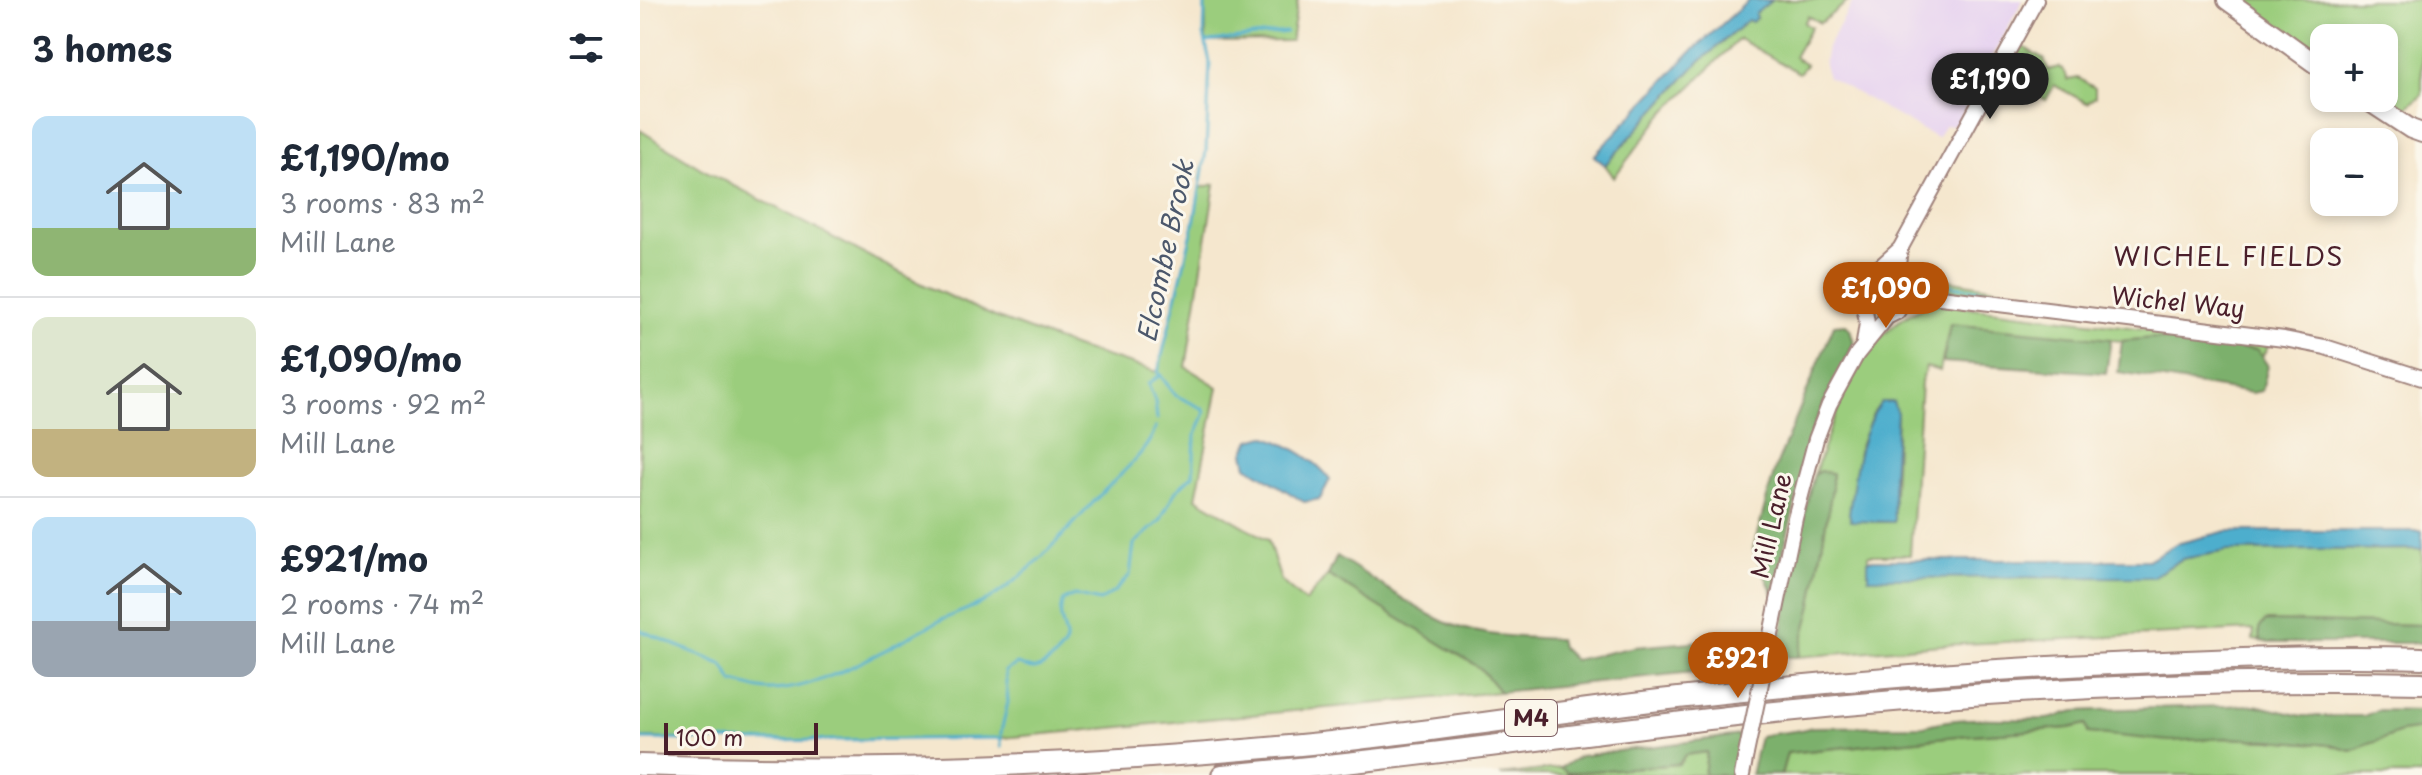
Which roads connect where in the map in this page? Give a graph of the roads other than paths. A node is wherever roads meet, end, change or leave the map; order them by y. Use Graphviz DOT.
graph roads {
  1 [pos="2036,0"];
  2 [pos="2227,0"];
  3 [pos="2310,60"];
  4 [pos="2384,112"];
  5 [pos="2418,135"];
  6 [pos="1900,249"];
  7 [pos="1875,274"];
  8 [pos="1898,281"];
  9 [pos="1924,295"];
  10 [pos="1900,307"];
  11 [pos="1865,311"];
  12 [pos="1887,317"];
  13 [pos="1864,343"];
  14 [pos="2422,378"];
  15 [pos="2422,658"];
  16 [pos="2422,683"];
  17 [pos="640,765"];
  18 [pos="1222,775"];
  19 [pos="1742,775"];
  1 -- 6 [label="street, Mill Lane"];
  2 -- 3 [label="main road"];
  4 -- 5 [label="main road"];
  6 -- 7 [label="street, Mill Lane"];
  6 -- 8 [label="street, Mill Lane"];
  7 -- 8 [label="street"];
  7 -- 11 [label="street, Mill Lane"];
  8 -- 9 [label="street, Wichel Way"];
  8 -- 10 [label="street, Mill Lane"];
  9 -- 10 [label="street"];
  9 -- 14 [label="street, Wichel Way"];
  10 -- 12 [label="street, Mill Lane"];
  11 -- 12 [label="street"];
  11 -- 13 [label="street, Mill Lane"];
  12 -- 13 [label="street, Mill Lane"];
  13 -- 19 [label="street, Mill Lane, bridge"];
  15 -- 17 [label="highway, M4"];
  16 -- 18 [label="highway, M4"];
}
